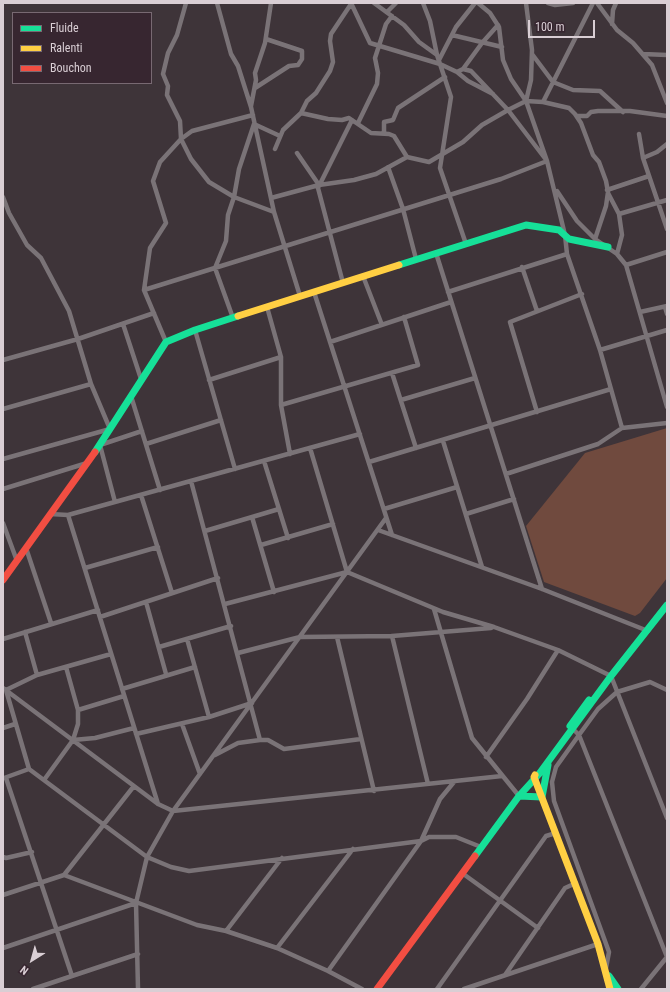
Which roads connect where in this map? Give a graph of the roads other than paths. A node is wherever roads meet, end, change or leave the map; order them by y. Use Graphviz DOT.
graph roads {
  1 [pos="186,3"];
  2 [pos="216,3"];
  3 [pos="271,3"];
  4 [pos="351,3"];
  5 [pos="374,3"];
  6 [pos="396,3"];
  7 [pos="423,3"];
  8 [pos="477,3"];
  9 [pos="526,3"];
  10 [pos="548,3"];
  11 [pos="573,3"];
  12 [pos="593,3"];
  13 [pos="598,3"];
  14 [pos="616,3"];
  15 [pos="387,12"];
  16 [pos="392,16"];
  17 [pos="612,24"];
  18 [pos="498,26"];
  19 [pos="452,35"];
  20 [pos="266,40"];
  21 [pos="482,43"];
  22 [pos="379,46"];
  23 [pos="502,47"];
  24 [pos="532,54"];
  25 [pos="643,54"];
  26 [pos="437,55"];
  27 [pos="667,55"];
  28 [pos="440,62"];
  29 [pos="463,69"];
  30 [pos="457,72"];
  31 [pos="445,77"];
  32 [pos="553,82"];
  33 [pos="255,88"];
  34 [pos="495,95"];
  35 [pos="526,101"];
  36 [pos="543,102"];
  37 [pos="667,103"];
  38 [pos="251,107"];
  39 [pos="508,110"];
  40 [pos="623,112"];
  41 [pos="301,113"];
  42 [pos="253,116"];
  43 [pos="577,116"];
  44 [pos="667,116"];
  45 [pos="352,120"];
  46 [pos="358,123"];
  47 [pos="254,124"];
  48 [pos="384,132"];
  49 [pos="639,134"];
  50 [pos="280,136"];
  51 [pos="181,139"];
  52 [pos="667,144"];
  53 [pos="275,149"];
  54 [pos="297,153"];
  55 [pos="442,155"];
  56 [pos="407,157"];
  57 [pos="643,158"];
  58 [pos="547,161"];
  59 [pos="388,167"];
  60 [pos="649,176"];
  61 [pos="319,185"];
  62 [pos="555,188"];
  63 [pos="608,191"];
  64 [pos="450,195"];
  65 [pos="3,197"];
  66 [pos="234,197"];
  67 [pos="271,198"];
  68 [pos="667,200"];
  69 [pos="658,203"];
  70 [pos="403,210"];
  71 [pos="274,212"];
  72 [pos="619,214"];
  73 [pos="667,229"];
  74 [pos="329,233"];
  75 [pos="565,235"];
  76 [pos="595,238"];
  77 [pos="466,244"];
  78 [pos="284,247"];
  79 [pos="608,247"];
  80 [pos="667,252"];
  81 [pos="436,253"];
  82 [pos="567,254"];
  83 [pos="617,254"];
  84 [pos="416,259"];
  85 [pos="626,265"];
  86 [pos="522,267"];
  87 [pos="215,268"];
  88 [pos="363,276"];
  89 [pos="343,283"];
  90 [pos="144,290"];
  91 [pos="314,292"];
  92 [pos="448,292"];
  93 [pos="582,294"];
  94 [pos="300,296"];
  95 [pos="451,302"];
  96 [pos="666,306"];
  97 [pos="266,307"];
  98 [pos="537,311"];
  99 [pos="640,312"];
  100 [pos="154,314"];
  101 [pos="667,314"];
  102 [pos="404,317"];
  103 [pos="233,318"];
  104 [pos="123,324"];
  105 [pos="382,325"];
  106 [pos="195,330"];
  107 [pos="667,330"];
  108 [pos="647,337"];
  109 [pos="78,339"];
  110 [pos="166,342"];
  111 [pos="330,342"];
  112 [pos="600,350"];
  113 [pos="281,357"];
  114 [pos="3,360"];
  115 [pos="392,373"];
  116 [pos="475,378"];
  117 [pos="141,379"];
  118 [pos="209,380"];
  119 [pos="91,384"];
  120 [pos="345,388"];
  121 [pos="611,389"];
  122 [pos="131,396"];
  123 [pos="400,400"];
  124 [pos="281,406"];
  125 [pos="667,408"];
  126 [pos="3,409"];
  127 [pos="537,412"];
  128 [pos="221,420"];
  129 [pos="667,423"];
  130 [pos="491,426"];
  131 [pos="622,428"];
  132 [pos="110,429"];
  133 [pos="142,431"];
  134 [pos="360,434"];
  135 [pos="443,440"];
  136 [pos="146,444"];
  137 [pos="100,445"];
  138 [pos="310,448"];
  139 [pos="416,448"];
  140 [pos="290,454"];
  141 [pos="3,459"];
  142 [pos="264,461"];
  143 [pos="369,462"];
  144 [pos="87,463"];
  145 [pos="235,469"];
  146 [pos="506,474"];
  147 [pos="191,481"];
  148 [pos="457,487"];
  149 [pos="3,489"];
  150 [pos="160,490"];
  151 [pos="141,495"];
  152 [pos="514,499"];
  153 [pos="115,502"];
  154 [pos="279,509"];
  155 [pos="384,509"];
  156 [pos="50,514"];
  157 [pos="466,514"];
  158 [pos="68,515"];
  159 [pos="252,517"];
  160 [pos="386,518"];
  161 [pos="3,523"];
  162 [pos="333,524"];
  163 [pos="378,530"];
  164 [pos="205,532"];
  165 [pos="392,535"];
  166 [pos="288,538"];
  167 [pos="261,546"];
  168 [pos="26,548"];
  169 [pos="158,548"];
  170 [pos="17,561"];
  171 [pos="482,567"];
  172 [pos="84,568"];
  173 [pos="347,572"];
  174 [pos="218,578"];
  175 [pos="3,580"];
  176 [pos="542,589"];
  177 [pos="274,592"];
  178 [pos="172,593"];
  179 [pos="146,602"];
  180 [pos="225,604"];
  181 [pos="667,605"];
  182 [pos="434,609"];
  183 [pos="98,610"];
  184 [pos="100,617"];
  185 [pos="51,623"];
  186 [pos="231,626"];
  187 [pos="494,627"];
  188 [pos="648,631"];
  189 [pos="25,632"];
  190 [pos="440,633"];
  191 [pos="337,636"];
  192 [pos="392,636"];
  193 [pos="300,637"];
  194 [pos="3,639"];
  195 [pos="187,639"];
  196 [pos="159,647"];
  197 [pos="558,650"];
  198 [pos="238,653"];
  199 [pos="111,654"];
  200 [pos="66,667"];
  201 [pos="195,667"];
  202 [pos="166,674"];
  203 [pos="37,675"];
  204 [pos="610,677"];
  205 [pos="4,689"];
  206 [pos="122,689"];
  207 [pos="667,690"];
  208 [pos="617,692"];
  209 [pos="124,696"];
  210 [pos="252,703"];
  211 [pos="78,710"];
  212 [pos="209,717"];
  213 [pos="15,724"];
  214 [pos="182,724"];
  215 [pos="3,728"];
  216 [pos="134,728"];
  217 [pos="571,728"];
  218 [pos="136,734"];
  219 [pos="579,735"];
  220 [pos="361,739"];
  221 [pos="72,740"];
  222 [pos="260,740"];
  223 [pos="213,756"];
  224 [pos="552,756"];
  225 [pos="486,757"];
  226 [pos="29,769"];
  227 [pos="200,774"];
  228 [pos="502,776"];
  229 [pos="4,778"];
  230 [pos="534,778"];
  231 [pos="44,780"];
  232 [pos="454,782"];
  233 [pos="428,784"];
  234 [pos="134,786"];
  235 [pos="374,791"];
  236 [pos="519,796"];
  237 [pos="542,797"];
  238 [pos="158,804"];
  239 [pos="172,811"];
  240 [pos="667,818"];
  241 [pos="103,825"];
  242 [pos="556,833"];
  243 [pos="420,841"];
  244 [pos="481,847"];
  245 [pos="353,849"];
  246 [pos="32,852"];
  247 [pos="3,857"];
  248 [pos="147,858"];
  249 [pos="282,858"];
  250 [pos="462,873"];
  251 [pos="64,875"];
  252 [pos="41,882"];
  253 [pos="576,883"];
  254 [pos="3,895"];
  255 [pos="500,901"];
  256 [pos="136,903"];
  257 [pos="538,928"];
  258 [pos="57,930"];
  259 [pos="226,931"];
  260 [pos="598,944"];
  261 [pos="3,948"];
  262 [pos="277,948"];
  263 [pos="138,954"];
  264 [pos="667,957"];
  265 [pos="328,971"];
  266 [pos="607,972"];
  267 [pos="505,975"];
  268 [pos="72,976"];
  269 [pos="35,989"];
  270 [pos="138,989"];
  271 [pos="362,989"];
  272 [pos="377,989"];
  273 [pos="437,989"];
  274 [pos="464,989"];
  275 [pos="610,989"];
  276 [pos="618,989"];
  277 [pos="640,989"];
  1 -- 51 [label="street"];
  2 -- 38 [label="street"];
  3 -- 20 [label="street"];
  4 -- 22 [label="street"];
  4 -- 41 [label="street"];
  5 -- 15 [label="street"];
  6 -- 15 [label="street"];
  7 -- 26 [label="street"];
  8 -- 18 [label="street"];
  8 -- 19 [label="street"];
  9 -- 24 [label="street"];
  10 -- 11 [label="street"];
  12 -- 32 [label="street"];
  13 -- 17 [label="street"];
  14 -- 17 [label="street"];
  15 -- 16 [label="street"];
  16 -- 22 [label="street"];
  16 -- 26 [label="street"];
  17 -- 25 [label="street"];
  18 -- 21 [label="street"];
  18 -- 23 [label="street"];
  19 -- 21 [label="street"];
  19 -- 28 [label="street"];
  20 -- 33 [label="street"];
  20 -- 33 [label="street"];
  21 -- 23 [label="street"];
  21 -- 29 [label="street"];
  22 -- 28 [label="street"];
  22 -- 46 [label="street"];
  23 -- 35 [label="street"];
  24 -- 32 [label="street"];
  24 -- 35 [label="street"];
  25 -- 27 [label="street"];
  25 -- 37 [label="street"];
  26 -- 28 [label="street"];
  28 -- 30 [label="street"];
  28 -- 31 [label="street"];
  29 -- 30 [label="street"];
  29 -- 34 [label="street"];
  30 -- 34 [label="street"];
  31 -- 48 [label="street"];
  31 -- 55 [label="street"];
  32 -- 36 [label="street"];
  32 -- 40 [label="street"];
  33 -- 38 [label="street"];
  34 -- 39 [label="street"];
  35 -- 36 [label="street"];
  35 -- 39 [label="street"];
  35 -- 58 [label="street"];
  36 -- 43 [label="street"];
  38 -- 42 [label="street"];
  39 -- 55 [label="street"];
  39 -- 58 [label="street"];
  40 -- 43 [label="street"];
  40 -- 44 [label="street"];
  41 -- 45 [label="street"];
  41 -- 50 [label="street"];
  42 -- 47 [label="street"];
  42 -- 51 [label="street"];
  43 -- 63 [label="street"];
  45 -- 46 [label="street"];
  45 -- 61 [label="street"];
  46 -- 48 [label="street"];
  47 -- 50 [label="street"];
  47 -- 66 [label="street"];
  47 -- 67 [label="street"];
  48 -- 56 [label="street"];
  49 -- 57 [label="street"];
  50 -- 53 [label="street"];
  51 -- 66 [label="street"];
  51 -- 90 [label="street"];
  52 -- 57 [label="street"];
  54 -- 61 [label="street"];
  55 -- 56 [label="street"];
  55 -- 64 [label="street"];
  56 -- 59 [label="street"];
  57 -- 60 [label="street"];
  58 -- 62 [label="street"];
  58 -- 64 [label="street"];
  59 -- 61 [label="street"];
  59 -- 70 [label="street"];
  60 -- 63 [label="street"];
  60 -- 69 [label="street"];
  61 -- 67 [label="street"];
  61 -- 74 [label="street"];
  62 -- 75 [label="street"];
  62 -- 76 [label="street"];
  63 -- 72 [label="street"];
  63 -- 76 [label="street"];
  64 -- 70 [label="street"];
  64 -- 77 [label="street"];
  65 -- 109 [label="street"];
  66 -- 71 [label="street"];
  66 -- 87 [label="street"];
  67 -- 71 [label="street"];
  68 -- 69 [label="street"];
  69 -- 72 [label="street"];
  69 -- 73 [label="street"];
  70 -- 74 [label="street"];
  70 -- 84 [label="street"];
  71 -- 78 [label="street"];
  72 -- 83 [label="street"];
  74 -- 78 [label="street"];
  74 -- 89 [label="street"];
  75 -- 77 [label="main road"];
  75 -- 79 [label="main road"];
  75 -- 82 [label="street"];
  76 -- 79 [label="street"];
  77 -- 81 [label="main road"];
  78 -- 87 [label="street"];
  78 -- 94 [label="street"];
  79 -- 83 [label="street"];
  80 -- 85 [label="street"];
  81 -- 84 [label="main road"];
  81 -- 92 [label="street"];
  82 -- 86 [label="street"];
  82 -- 93 [label="street"];
  83 -- 85 [label="street"];
  84 -- 88 [label="main road"];
  85 -- 99 [label="street"];
  86 -- 92 [label="street"];
  86 -- 98 [label="street"];
  87 -- 90 [label="street"];
  87 -- 103 [label="street"];
  88 -- 89 [label="main road"];
  88 -- 105 [label="street"];
  89 -- 91 [label="main road"];
  90 -- 100 [label="street"];
  91 -- 94 [label="main road"];
  91 -- 111 [label="street"];
  92 -- 95 [label="street"];
  93 -- 98 [label="street"];
  93 -- 112 [label="street"];
  94 -- 97 [label="main road"];
  95 -- 102 [label="street"];
  95 -- 116 [label="street"];
  96 -- 99 [label="street"];
  96 -- 101 [label="street"];
  97 -- 103 [label="main road"];
  97 -- 113 [label="street"];
  98 -- 127 [label="street"];
  99 -- 108 [label="street"];
  100 -- 104 [label="street"];
  100 -- 110 [label="street"];
  102 -- 105 [label="street"];
  102 -- 115 [label="street"];
  103 -- 106 [label="main road"];
  104 -- 109 [label="street"];
  104 -- 117 [label="street"];
  105 -- 111 [label="street"];
  106 -- 110 [label="main road"];
  106 -- 118 [label="street"];
  107 -- 108 [label="street"];
  108 -- 112 [label="street"];
  108 -- 125 [label="street"];
  109 -- 114 [label="street"];
  109 -- 119 [label="street"];
  110 -- 117 [label="main road"];
  111 -- 120 [label="street"];
  112 -- 121 [label="street"];
  113 -- 118 [label="street"];
  113 -- 124 [label="street"];
  115 -- 120 [label="street"];
  115 -- 123 [label="street"];
  116 -- 123 [label="street"];
  116 -- 130 [label="street"];
  117 -- 122 [label="main road"];
  118 -- 128 [label="street"];
  119 -- 126 [label="street"];
  119 -- 132 [label="street"];
  120 -- 124 [label="street"];
  120 -- 134 [label="street"];
  121 -- 127 [label="street"];
  121 -- 131 [label="street"];
  122 -- 132 [label="main road"];
  122 -- 133 [label="street"];
  123 -- 139 [label="street"];
  124 -- 140 [label="street"];
  127 -- 130 [label="street"];
  128 -- 136 [label="street"];
  128 -- 145 [label="street"];
  129 -- 131 [label="street"];
  130 -- 135 [label="street"];
  130 -- 146 [label="street"];
  131 -- 146 [label="street"];
  132 -- 137 [label="main road"];
  132 -- 141 [label="street"];
  133 -- 136 [label="street"];
  133 -- 137 [label="street"];
  134 -- 138 [label="street"];
  134 -- 143 [label="street"];
  135 -- 139 [label="street"];
  135 -- 148 [label="street"];
  136 -- 150 [label="street"];
  137 -- 144 [label="main road"];
  137 -- 153 [label="street"];
  138 -- 140 [label="street"];
  138 -- 162 [label="street"];
  139 -- 143 [label="street"];
  140 -- 142 [label="street"];
  142 -- 145 [label="street"];
  142 -- 154 [label="street"];
  143 -- 155 [label="street"];
  144 -- 149 [label="street"];
  144 -- 156 [label="main road"];
  145 -- 147 [label="street"];
  146 -- 152 [label="street"];
  147 -- 150 [label="street"];
  147 -- 164 [label="street"];
  148 -- 155 [label="street"];
  148 -- 157 [label="street"];
  150 -- 151 [label="street"];
  151 -- 153 [label="street"];
  151 -- 169 [label="street"];
  152 -- 157 [label="street"];
  152 -- 176 [label="street"];
  153 -- 158 [label="street"];
  154 -- 159 [label="street"];
  154 -- 166 [label="street"];
  155 -- 160 [label="street"];
  156 -- 158 [label="street"];
  156 -- 168 [label="main road"];
  157 -- 171 [label="street"];
  158 -- 172 [label="street"];
  159 -- 164 [label="street"];
  159 -- 167 [label="street"];
  160 -- 163 [label="street"];
  160 -- 165 [label="street"];
  161 -- 170 [label="street"];
  162 -- 166 [label="street"];
  162 -- 173 [label="street"];
  163 -- 165 [label="street"];
  163 -- 173 [label="street"];
  164 -- 174 [label="street"];
  165 -- 171 [label="street"];
  166 -- 167 [label="street"];
  167 -- 177 [label="street"];
  168 -- 170 [label="main road"];
  168 -- 185 [label="street"];
  169 -- 172 [label="street"];
  169 -- 178 [label="street"];
  170 -- 175 [label="main road"];
  171 -- 176 [label="street"];
  172 -- 183 [label="street"];
  173 -- 177 [label="street"];
  173 -- 182 [label="street"];
  173 -- 193 [label="street"];
  174 -- 178 [label="street"];
  174 -- 180 [label="street"];
  176 -- 188 [label="street"];
  177 -- 180 [label="street"];
  178 -- 179 [label="street"];
  179 -- 184 [label="street"];
  179 -- 196 [label="street"];
  180 -- 186 [label="street"];
  181 -- 188 [label="main road"];
  182 -- 187 [label="street"];
  182 -- 190 [label="street"];
  183 -- 184 [label="street"];
  183 -- 185 [label="street"];
  184 -- 199 [label="street"];
  185 -- 189 [label="street"];
  186 -- 195 [label="street"];
  186 -- 198 [label="street"];
  187 -- 190 [label="street"];
  187 -- 197 [label="street"];
  188 -- 204 [label="main road"];
  189 -- 194 [label="street"];
  189 -- 203 [label="street"];
  190 -- 192 [label="street"];
  190 -- 225 [label="street"];
  191 -- 192 [label="street"];
  191 -- 193 [label="street"];
  191 -- 220 [label="street"];
  192 -- 233 [label="street"];
  193 -- 198 [label="street"];
  193 -- 210 [label="street"];
  195 -- 196 [label="street"];
  195 -- 201 [label="street"];
  196 -- 202 [label="street"];
  197 -- 204 [label="street"];
  197 -- 225 [label="street"];
  198 -- 210 [label="street"];
  199 -- 200 [label="street"];
  199 -- 206 [label="street"];
  200 -- 203 [label="street"];
  200 -- 211 [label="street"];
  201 -- 202 [label="street"];
  201 -- 212 [label="street"];
  202 -- 206 [label="street"];
  203 -- 205 [label="street"];
  204 -- 208 [label="street"];
  204 -- 217 [label="main road"];
  205 -- 213 [label="street"];
  205 -- 221 [label="street"];
  206 -- 209 [label="street"];
  207 -- 208 [label="street"];
  208 -- 219 [label="street"];
  208 -- 240 [label="street"];
  209 -- 211 [label="street"];
  209 -- 216 [label="street"];
  210 -- 212 [label="street"];
  210 -- 222 [label="street"];
  210 -- 223 [label="street"];
  211 -- 221 [label="street"];
  212 -- 214 [label="street"];
  213 -- 215 [label="street"];
  213 -- 226 [label="street"];
  214 -- 218 [label="street"];
  214 -- 227 [label="street"];
  216 -- 218 [label="street"];
  216 -- 221 [label="street"];
  217 -- 219 [label="street"];
  217 -- 224 [label="main road"];
  217 -- 230 [label="main road"];
  218 -- 238 [label="street"];
  219 -- 264 [label="street"];
  219 -- 266 [label="street"];
  220 -- 222 [label="street"];
  220 -- 235 [label="street"];
  221 -- 231 [label="street"];
  221 -- 234 [label="street"];
  222 -- 223 [label="street"];
  223 -- 227 [label="street"];
  224 -- 230 [label="main road"];
  224 -- 237 [label="main road"];
  225 -- 228 [label="street"];
  226 -- 229 [label="street"];
  226 -- 231 [label="street"];
  227 -- 239 [label="street"];
  228 -- 232 [label="street"];
  228 -- 236 [label="street"];
  229 -- 246 [label="street"];
  230 -- 236 [label="main road"];
  230 -- 237 [label="main road"];
  231 -- 241 [label="street"];
  232 -- 233 [label="street"];
  232 -- 243 [label="street"];
  233 -- 235 [label="street"];
  234 -- 238 [label="street"];
  234 -- 241 [label="street"];
  235 -- 239 [label="street"];
  236 -- 237 [label="main road"];
  236 -- 244 [label="main road"];
  237 -- 242 [label="main road"];
  238 -- 239 [label="street"];
  239 -- 248 [label="street"];
  241 -- 248 [label="street"];
  241 -- 251 [label="street"];
  242 -- 253 [label="main road"];
  242 -- 255 [label="street"];
  243 -- 244 [label="street"];
  243 -- 245 [label="street"];
  243 -- 265 [label="street"];
  244 -- 250 [label="main road"];
  245 -- 249 [label="street"];
  245 -- 262 [label="street"];
  246 -- 247 [label="street"];
  246 -- 252 [label="street"];
  248 -- 249 [label="street"];
  248 -- 256 [label="street"];
  249 -- 259 [label="street"];
  250 -- 255 [label="street"];
  250 -- 272 [label="main road"];
  251 -- 252 [label="street"];
  251 -- 256 [label="street"];
  252 -- 254 [label="street"];
  252 -- 258 [label="street"];
  253 -- 257 [label="street"];
  253 -- 260 [label="main road"];
  255 -- 257 [label="street"];
  255 -- 273 [label="street"];
  256 -- 258 [label="street"];
  256 -- 259 [label="street"];
  256 -- 263 [label="street"];
  257 -- 267 [label="street"];
  258 -- 261 [label="street"];
  258 -- 268 [label="street"];
  259 -- 262 [label="street"];
  260 -- 266 [label="main road"];
  260 -- 267 [label="street"];
  262 -- 265 [label="street"];
  263 -- 268 [label="street"];
  263 -- 270 [label="street"];
  264 -- 277 [label="street"];
  265 -- 271 [label="street"];
  266 -- 275 [label="main road"];
  266 -- 276 [label="main road"];
  267 -- 274 [label="street"];
  268 -- 269 [label="street"];
}
